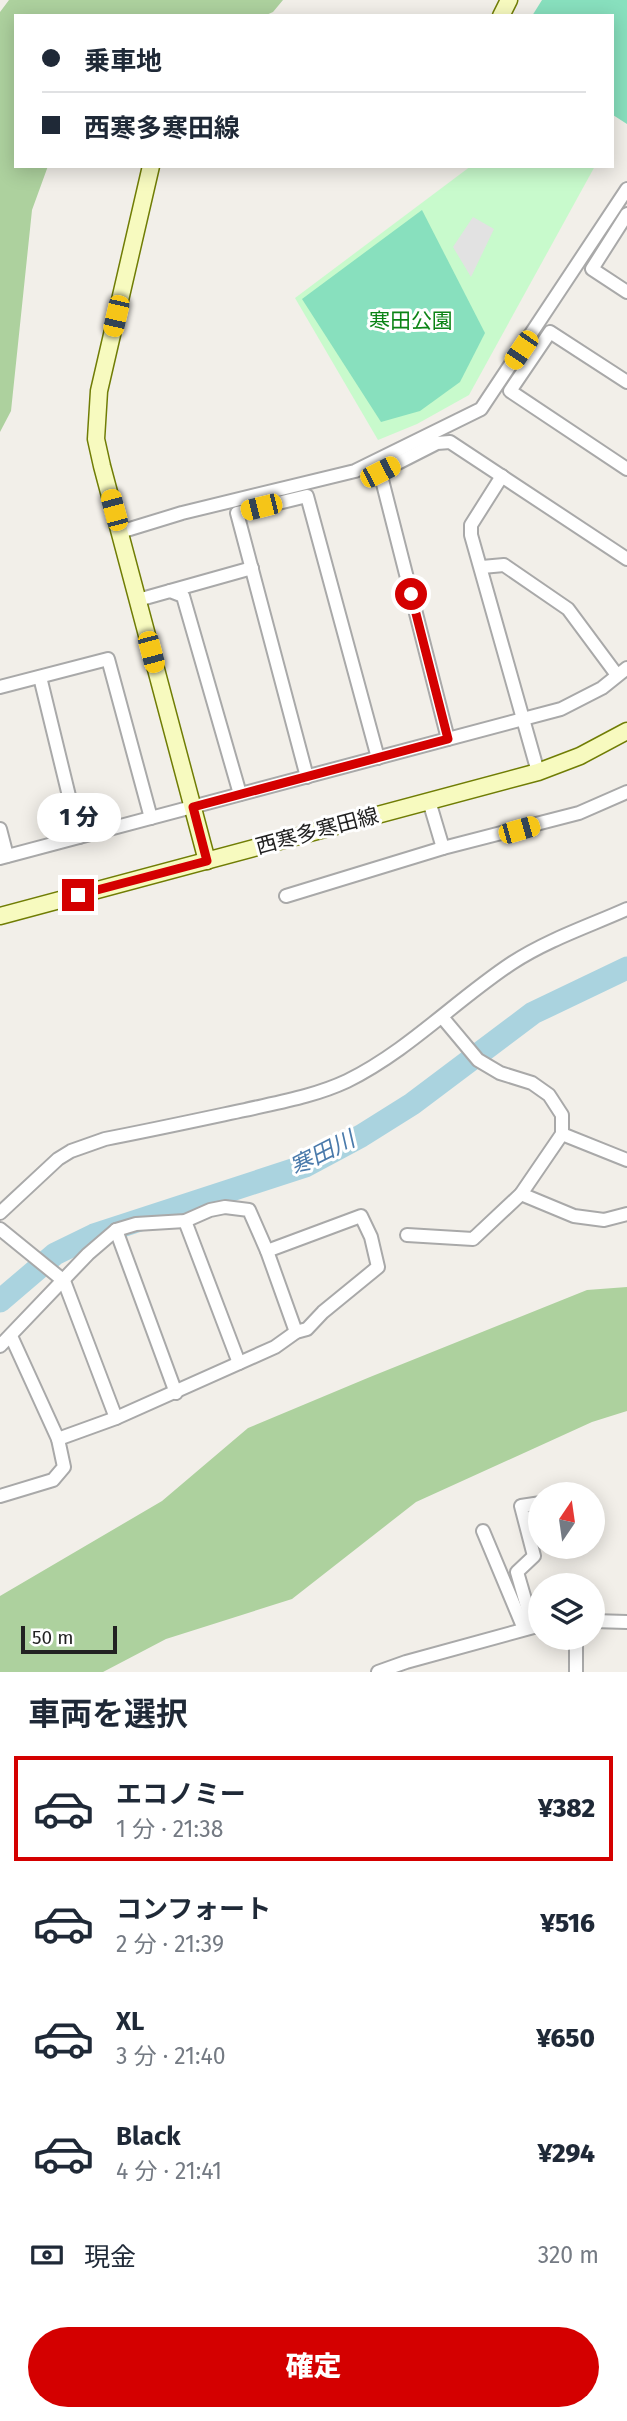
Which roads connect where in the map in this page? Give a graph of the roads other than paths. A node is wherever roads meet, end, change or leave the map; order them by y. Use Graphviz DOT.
graph roads {
  1 [pos="151,168"];
  2 [pos="627,189"];
  3 [pos="627,214"];
  4 [pos="627,292"];
  5 [pos="627,382"];
  6 [pos="627,469"];
  7 [pos="502,476"];
  8 [pos="120,533"];
  9 [pos="627,559"];
  10 [pos="482,567"];
  11 [pos="252,568"];
  12 [pos="170,591"];
  13 [pos="138,600"];
  14 [pos="622,672"];
  15 [pos="40,677"];
  16 [pos="0,687"];
  17 [pos="523,720"];
  18 [pos="627,731"];
  19 [pos="448,739"];
  20 [pos="378,758"];
  21 [pos="538,772"];
  22 [pos="307,777"];
  23 [pos="627,792"];
  24 [pos="240,794"];
  25 [pos="429,801"];
  26 [pos="193,807"];
  27 [pos="150,818"];
  28 [pos="0,829"];
  29 [pos="79,837"];
  30 [pos="443,848"];
  31 [pos="4,857"];
  32 [pos="207,861"];
  33 [pos="286,897"];
  34 [pos="627,909"];
  35 [pos="0,916"];
  36 [pos="442,1017"];
  37 [pos="562,1133"];
  38 [pos="627,1160"];
  39 [pos="521,1194"];
  40 [pos="0,1213"];
  41 [pos="627,1214"];
  42 [pos="185,1221"];
  43 [pos="0,1229"];
  44 [pos="116,1230"];
  45 [pos="407,1235"];
  46 [pos="267,1251"];
  47 [pos="64,1281"];
  48 [pos="296,1332"];
  49 [pos="11,1336"];
  50 [pos="0,1346"];
  51 [pos="239,1363"];
  52 [pos="176,1392"];
  53 [pos="116,1418"];
  54 [pos="58,1438"];
  55 [pos="1,1491"];
  56 [pos="528,1505"];
  57 [pos="483,1531"];
  58 [pos="528,1533"];
  59 [pos="531,1559"];
  60 [pos="528,1610"];
  61 [pos="528,1617"];
  62 [pos="605,1621"];
  63 [pos="627,1622"];
  64 [pos="528,1628"];
  65 [pos="576,1650"];
  66 [pos="378,1672"];
  67 [pos="576,1672"];
  1 -- 8 [label="street"];
  2 -- 8 [label="street"];
  3 -- 4 [label="street"];
  5 -- 6 [label="street"];
  7 -- 9 [label="street"];
  7 -- 10 [label="street"];
  7 -- 19 [label="street"];
  8 -- 13 [label="street"];
  10 -- 14 [label="street"];
  10 -- 17 [label="street"];
  11 -- 12 [label="street"];
  11 -- 20 [label="street"];
  11 -- 22 [label="street"];
  12 -- 13 [label="street"];
  12 -- 24 [label="street"];
  13 -- 26 [label="street"];
  14 -- 17 [label="street"];
  15 -- 16 [label="street"];
  15 -- 27 [label="street"];
  15 -- 29 [label="street"];
  17 -- 19 [label="street"];
  17 -- 21 [label="street"];
  18 -- 21 [label="street, 西寒多寒田線"];
  19 -- 20 [label="street"];
  20 -- 22 [label="street"];
  21 -- 25 [label="street, 西寒多寒田線"];
  22 -- 24 [label="street"];
  23 -- 30 [label="street"];
  24 -- 26 [label="street"];
  25 -- 30 [label="street"];
  25 -- 32 [label="street, 西寒多寒田線"];
  26 -- 27 [label="street"];
  26 -- 32 [label="street"];
  27 -- 29 [label="street"];
  28 -- 31 [label="street"];
  29 -- 31 [label="street"];
  30 -- 33 [label="street"];
  32 -- 35 [label="street, 西寒多寒田線"];
  34 -- 36 [label="street"];
  36 -- 37 [label="street"];
  36 -- 40 [label="street"];
  37 -- 38 [label="street"];
  37 -- 39 [label="street"];
  39 -- 41 [label="street"];
  39 -- 45 [label="street"];
  42 -- 44 [label="street"];
  42 -- 46 [label="street"];
  42 -- 51 [label="street"];
  43 -- 47 [label="street"];
  44 -- 47 [label="street"];
  44 -- 52 [label="street"];
  46 -- 48 [label="street"];
  46 -- 48 [label="street"];
  47 -- 49 [label="street"];
  47 -- 53 [label="street"];
  48 -- 51 [label="street"];
  49 -- 50 [label="street"];
  49 -- 54 [label="street"];
  51 -- 52 [label="street"];
  52 -- 53 [label="street"];
  53 -- 54 [label="street"];
  54 -- 55 [label="street"];
  56 -- 58 [label="street"];
  57 -- 61 [label="street"];
  59 -- 60 [label="street"];
  62 -- 63 [label="street"];
  64 -- 66 [label="street"];
  65 -- 67 [label="street"];
}
